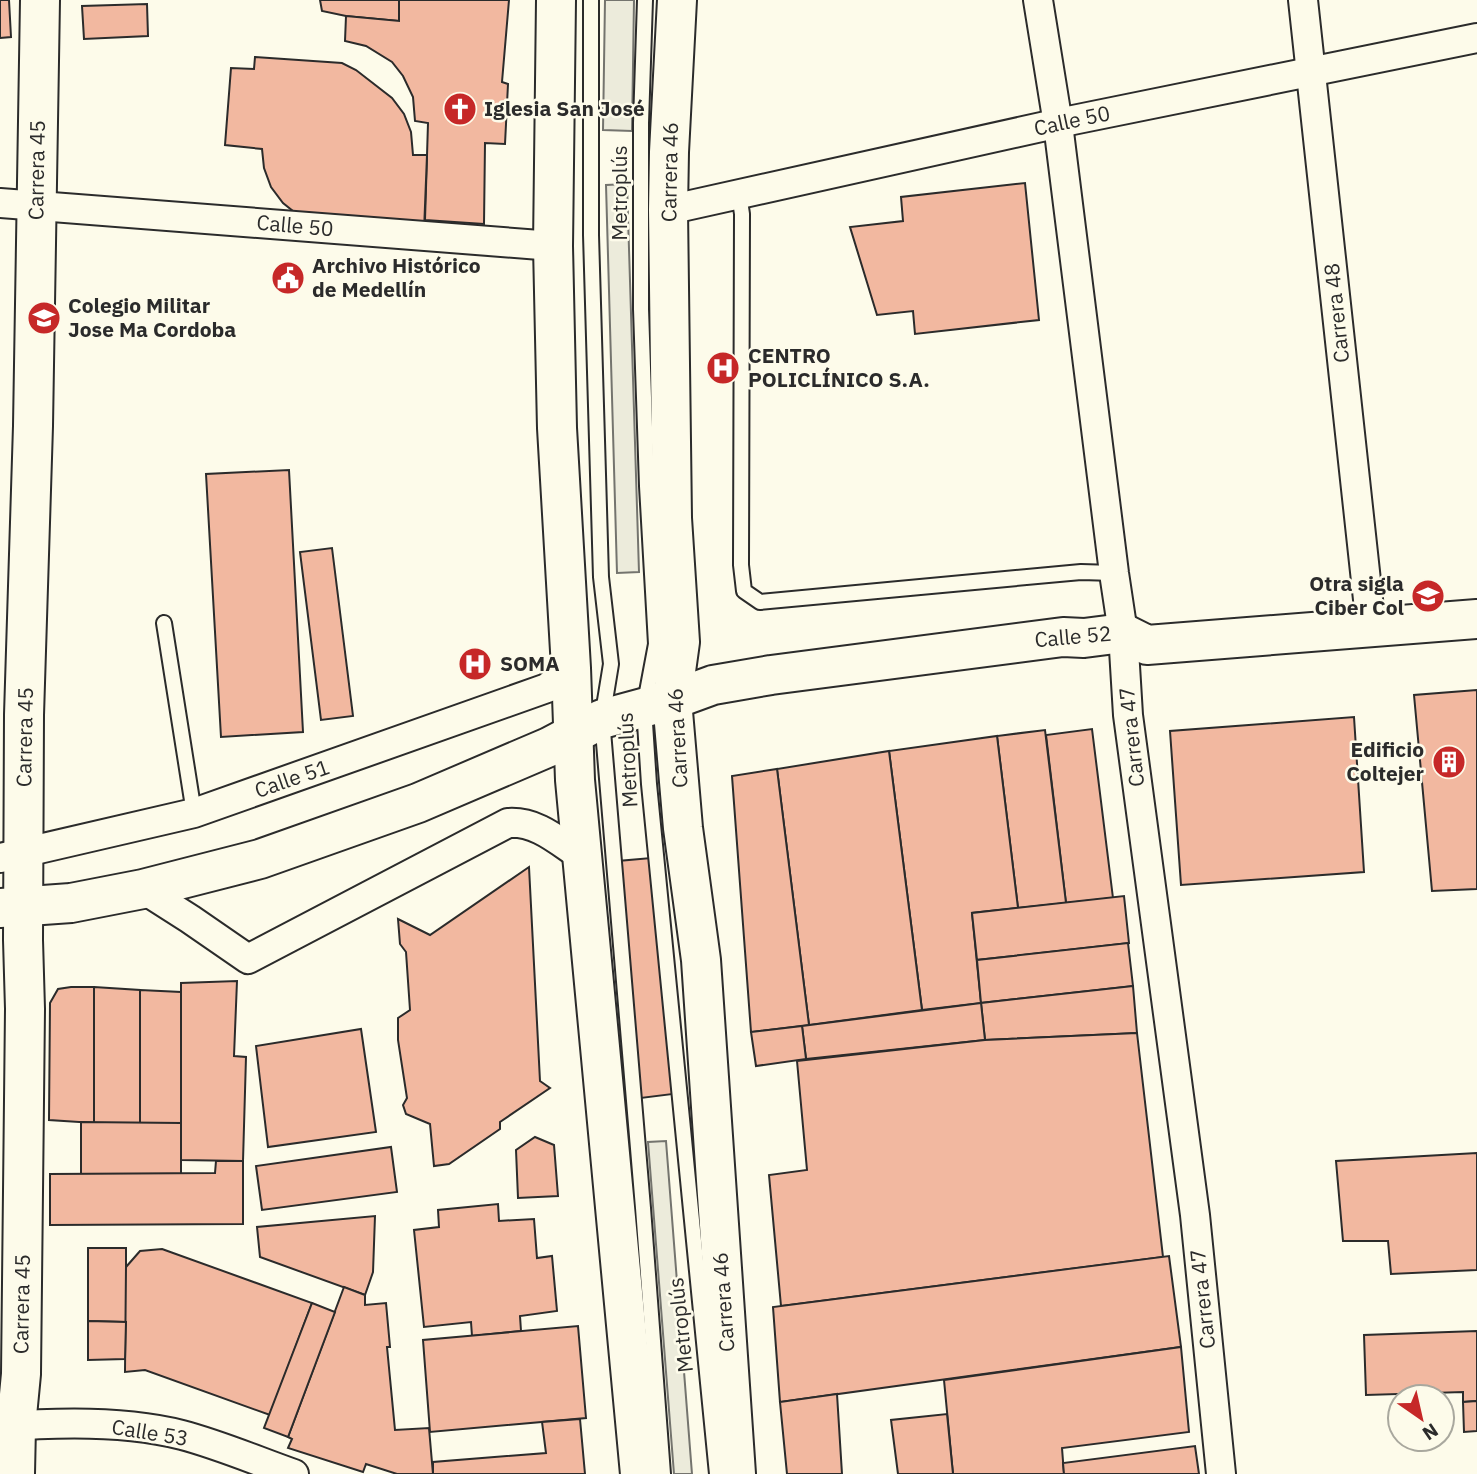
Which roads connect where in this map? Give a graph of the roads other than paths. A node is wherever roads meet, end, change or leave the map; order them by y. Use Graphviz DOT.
graph roads {
  1 [pos="40,0"];
  2 [pos="556,0"];
  3 [pos="591,0"];
  4 [pos="645,0"];
  5 [pos="677,0"];
  6 [pos="1038,0"];
  7 [pos="1303,0"];
  8 [pos="1477,38"];
  9 [pos="1311,72"];
  10 [pos="1058,124"];
  11 [pos="739,194"];
  12 [pos="18,204"];
  13 [pos="668,210"];
  14 [pos="553,246"];
  15 [pos="17,425"];
  16 [pos="1114,573"];
  17 [pos="1477,619"];
  18 [pos="164,623"];
  19 [pos="1371,627"];
  20 [pos="1123,633"];
  21 [pos="571,668"];
  22 [pos="658,704"];
  23 [pos="587,726"];
  24 [pos="194,813"];
  25 [pos="12,856"];
  26 [pos="581,856"];
  27 [pos="143,889"];
  28 [pos="11,907"];
  29 [pos="13,998"];
  30 [pos="8,1426"];
  31 [pos="16,1474"];
  32 [pos="294,1474"];
  33 [pos="640,1474"];
  34 [pos="663,1474"];
  35 [pos="716,1474"];
  36 [pos="736,1474"];
  37 [pos="1220,1474"];
  1 -- 12 [label="main road, Carrera 45"];
  2 -- 14 [label="main road"];
  3 -- 23 [label="lane, Metroplús"];
  4 -- 22 [label="lane, Metroplús"];
  5 -- 13 [label="main road, Carrera 46"];
  6 -- 10 [label="street, Carrera 47"];
  7 -- 9 [label="street, Carrera 48"];
  8 -- 9 [label="street, Calle 50"];
  9 -- 10 [label="street, Calle 50"];
  9 -- 19 [label="street, Carrera 48"];
  10 -- 11 [label="street, Calle 50"];
  10 -- 16 [label="street, Carrera 47"];
  11 -- 13 [label="street, Calle 50"];
  11 -- 16 [label="lane"];
  12 -- 14 [label="street, Calle 50"];
  12 -- 15 [label="main road, Carrera 45"];
  13 -- 22 [label="main road, Carrera 46"];
  14 -- 21 [label="main road"];
  15 -- 25 [label="main road, Carrera 45"];
  16 -- 20 [label="street, Carrera 47"];
  17 -- 19 [label="main road, Calle 52"];
  18 -- 24 [label="lane"];
  19 -- 20 [label="main road, Calle 52"];
  20 -- 22 [label="main road, Calle 52"];
  20 -- 37 [label="street, Carrera 47"];
  21 -- 23 [label="main road"];
  21 -- 24 [label="street, Calle 51"];
  22 -- 23 [label="main road"];
  22 -- 35 [label="lane, Metroplús"];
  22 -- 36 [label="main road, Carrera 46"];
  23 -- 26 [label="main road"];
  23 -- 27 [label="main road"];
  23 -- 34 [label="lane, Metroplús"];
  24 -- 25 [label="street, Calle 51"];
  25 -- 28 [label="main road, Carrera 45"];
  26 -- 27 [label="street"];
  26 -- 33 [label="main road"];
  27 -- 28 [label="main road"];
  28 -- 29 [label="main road, Carrera 45"];
  29 -- 30 [label="main road, Carrera 45"];
  30 -- 31 [label="main road, Carrera 45"];
  30 -- 32 [label="street, Calle 53"];
}
